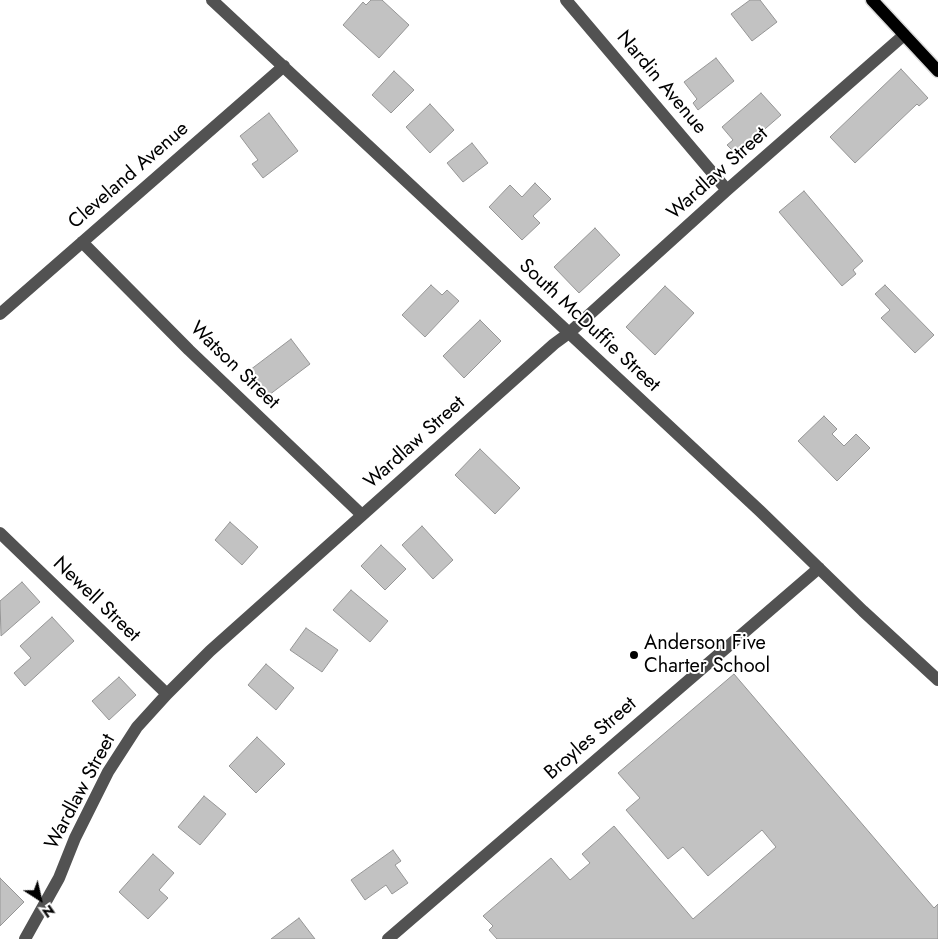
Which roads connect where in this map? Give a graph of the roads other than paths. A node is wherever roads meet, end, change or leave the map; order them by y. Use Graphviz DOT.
graph roads {
  1 [pos="212,0"];
  2 [pos="566,0"];
  3 [pos="872,0"];
  4 [pos="904,35"];
  5 [pos="284,66"];
  6 [pos="938,71"];
  7 [pos="727,190"];
  8 [pos="82,242"];
  9 [pos="0,314"];
  10 [pos="569,333"];
  11 [pos="362,515"];
  12 [pos="0,533"];
  13 [pos="819,568"];
  14 [pos="938,680"];
  15 [pos="167,694"];
  16 [pos="25,939"];
  17 [pos="388,939"];
  1 -- 5 [label="street, South McDuffie Street"];
  2 -- 7 [label="street, Nardin Avenue"];
  3 -- 4 [label="main road"];
  4 -- 6 [label="main road"];
  4 -- 7 [label="street, Wardlaw Street"];
  5 -- 8 [label="street, Cleveland Avenue"];
  5 -- 10 [label="street, South McDuffie Street"];
  7 -- 10 [label="street, Wardlaw Street"];
  8 -- 9 [label="street, Cleveland Avenue"];
  8 -- 11 [label="street, Watson Street"];
  10 -- 11 [label="street, Wardlaw Street"];
  10 -- 13 [label="street, South McDuffie Street"];
  11 -- 15 [label="street, Wardlaw Street"];
  12 -- 15 [label="street, Newell Street"];
  13 -- 14 [label="street, South McDuffie Street"];
  13 -- 17 [label="street, Broyles Street"];
  15 -- 16 [label="street, Wardlaw Street"];
}
